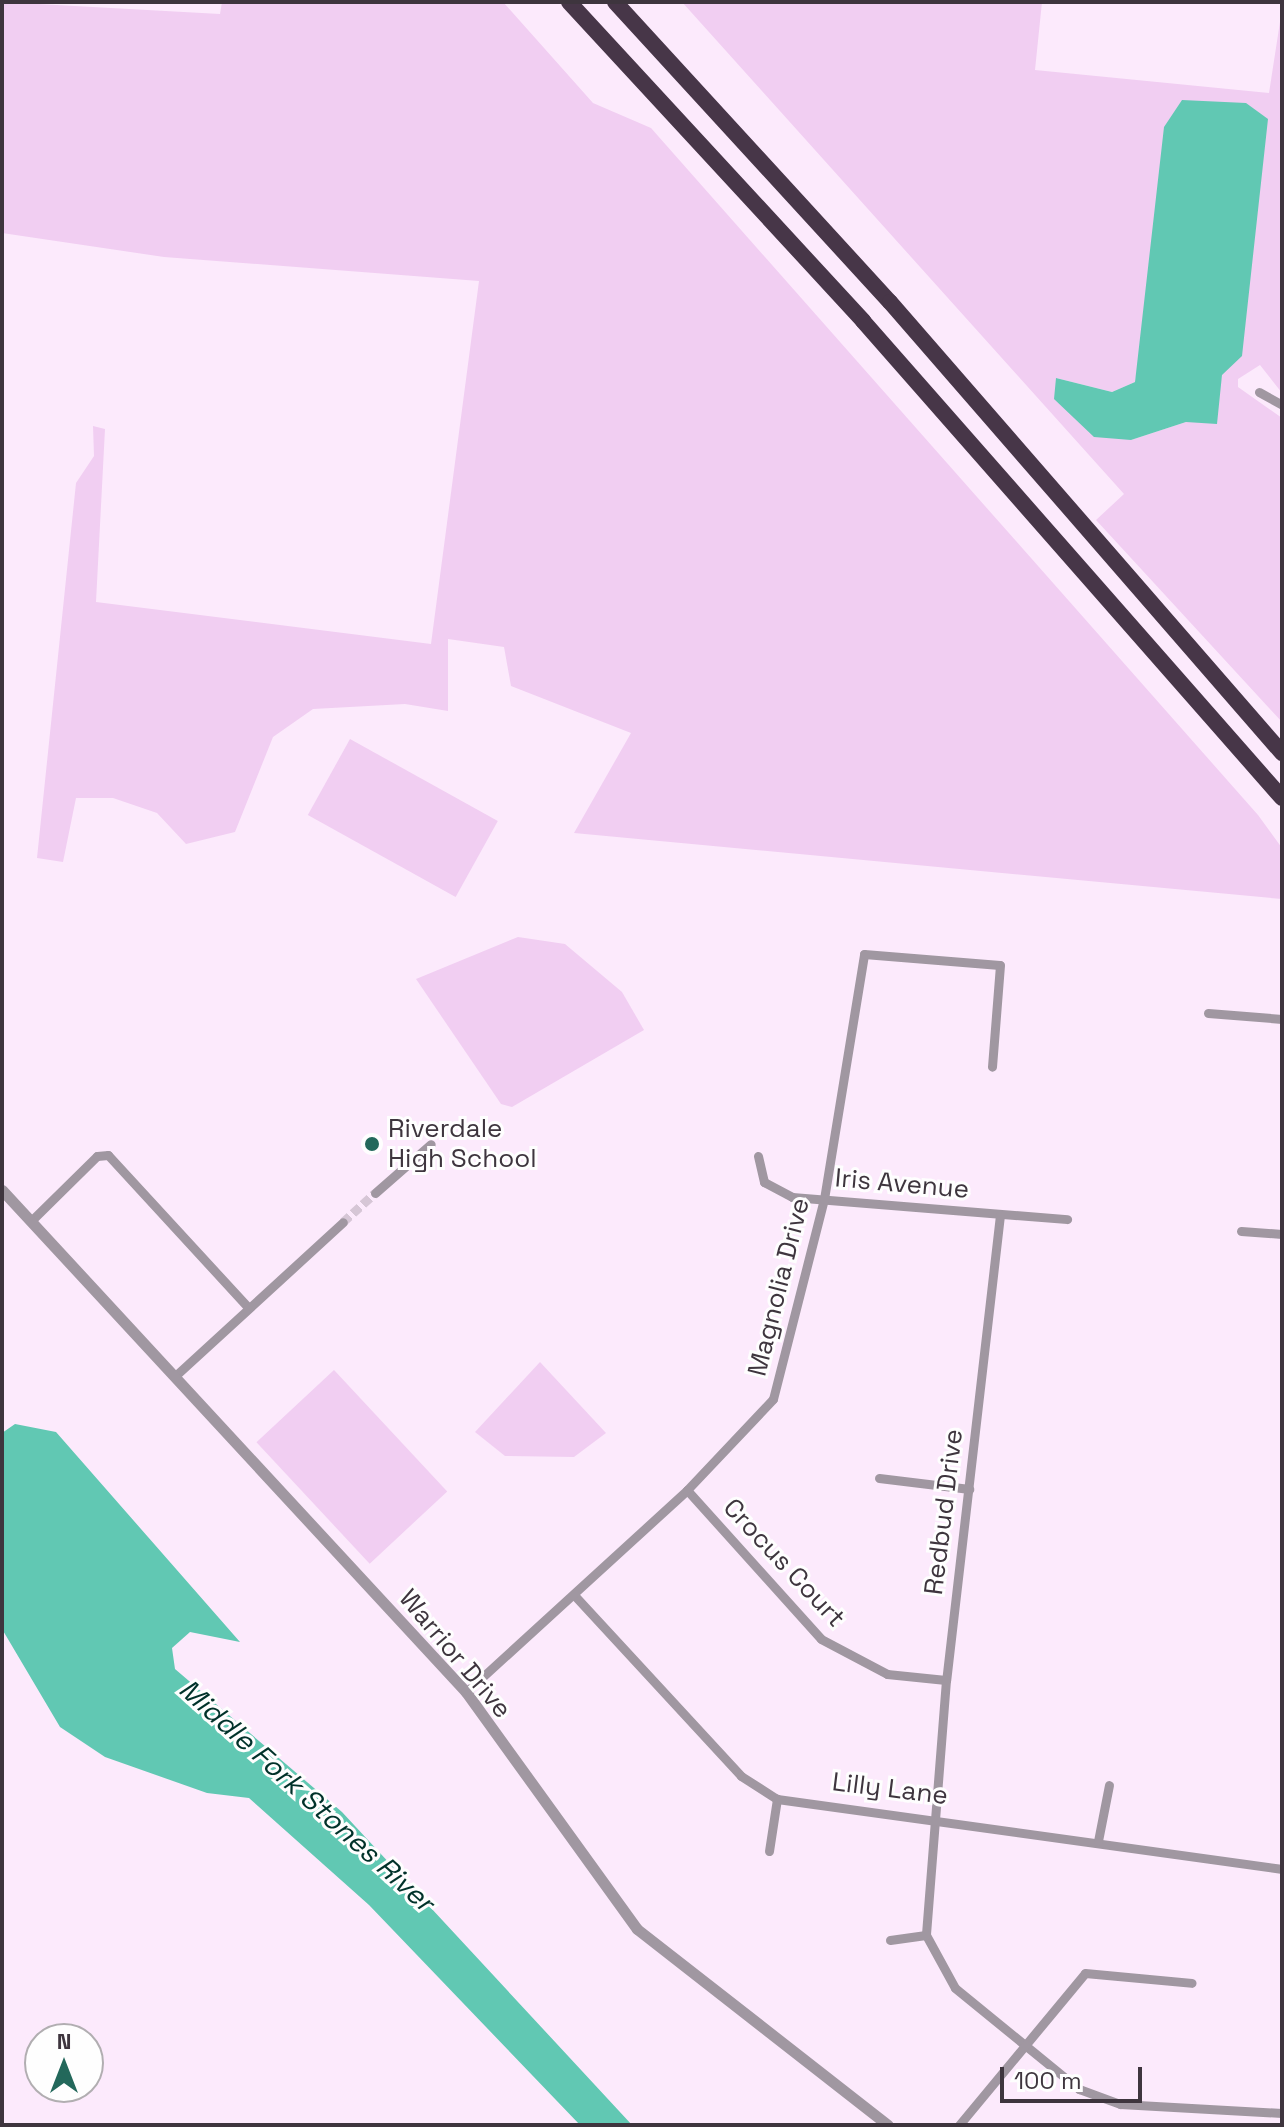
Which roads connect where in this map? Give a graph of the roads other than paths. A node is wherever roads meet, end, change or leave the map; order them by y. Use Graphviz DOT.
graph roads {
  1 [pos="569,2"];
  2 [pos="615,2"];
  3 [pos="1259,392"];
  4 [pos="1282,405"];
  5 [pos="1282,753"];
  6 [pos="1282,798"];
  7 [pos="1208,1013"];
  8 [pos="1282,1019"];
  9 [pos="992,1067"];
  10 [pos="431,1144"];
  11 [pos="758,1156"];
  12 [pos="2,1190"];
  13 [pos="375,1193"];
  14 [pos="824,1199"];
  15 [pos="1000,1215"];
  16 [pos="1067,1219"];
  17 [pos="32,1220"];
  18 [pos="343,1222"];
  19 [pos="1241,1231"];
  20 [pos="1282,1234"];
  21 [pos="248,1307"];
  22 [pos="174,1377"];
  23 [pos="879,1478"];
  24 [pos="969,1489"];
  25 [pos="687,1490"];
  26 [pos="575,1596"];
  27 [pos="946,1680"];
  28 [pos="466,1692"];
  29 [pos="1109,1785"];
  30 [pos="777,1799"];
  31 [pos="933,1815"];
  32 [pos="1098,1841"];
  33 [pos="769,1851"];
  34 [pos="1282,1869"];
  35 [pos="926,1935"];
  36 [pos="890,1940"];
  37 [pos="1192,1983"];
  38 [pos="1022,2045"];
  39 [pos="1282,2113"];
  40 [pos="888,2125"];
  41 [pos="959,2125"];
  1 -- 6 [label="highway"];
  2 -- 5 [label="highway"];
  3 -- 4 [label="street"];
  7 -- 8 [label="street"];
  9 -- 14 [label="street, Magnolia Drive"];
  10 -- 13 [label="street"];
  11 -- 14 [label="street, Iris Avenue"];
  12 -- 17 [label="street, Warrior Drive"];
  14 -- 15 [label="street, Iris Avenue"];
  14 -- 25 [label="street, Magnolia Drive"];
  15 -- 16 [label="street, Iris Avenue"];
  15 -- 24 [label="street, Redbud Drive"];
  17 -- 21 [label="street"];
  17 -- 22 [label="street, Warrior Drive"];
  18 -- 21 [label="street"];
  19 -- 20 [label="street"];
  21 -- 22 [label="street"];
  22 -- 28 [label="street, Warrior Drive"];
  23 -- 24 [label="street"];
  24 -- 27 [label="street, Redbud Drive"];
  25 -- 26 [label="street, Magnolia Drive"];
  25 -- 27 [label="street, Crocus Court"];
  26 -- 28 [label="street, Magnolia Drive"];
  26 -- 30 [label="street, Lilly Lane"];
  27 -- 31 [label="street, Redbud Drive"];
  28 -- 40 [label="street, Warrior Drive"];
  29 -- 32 [label="street"];
  30 -- 31 [label="street, Lilly Lane"];
  30 -- 33 [label="street"];
  31 -- 32 [label="street, Lilly Lane"];
  31 -- 35 [label="street, Redbud Drive"];
  32 -- 34 [label="street, Lilly Lane"];
  35 -- 36 [label="street"];
  35 -- 38 [label="street"];
  37 -- 38 [label="street"];
  38 -- 39 [label="street"];
  38 -- 41 [label="street"];
}
